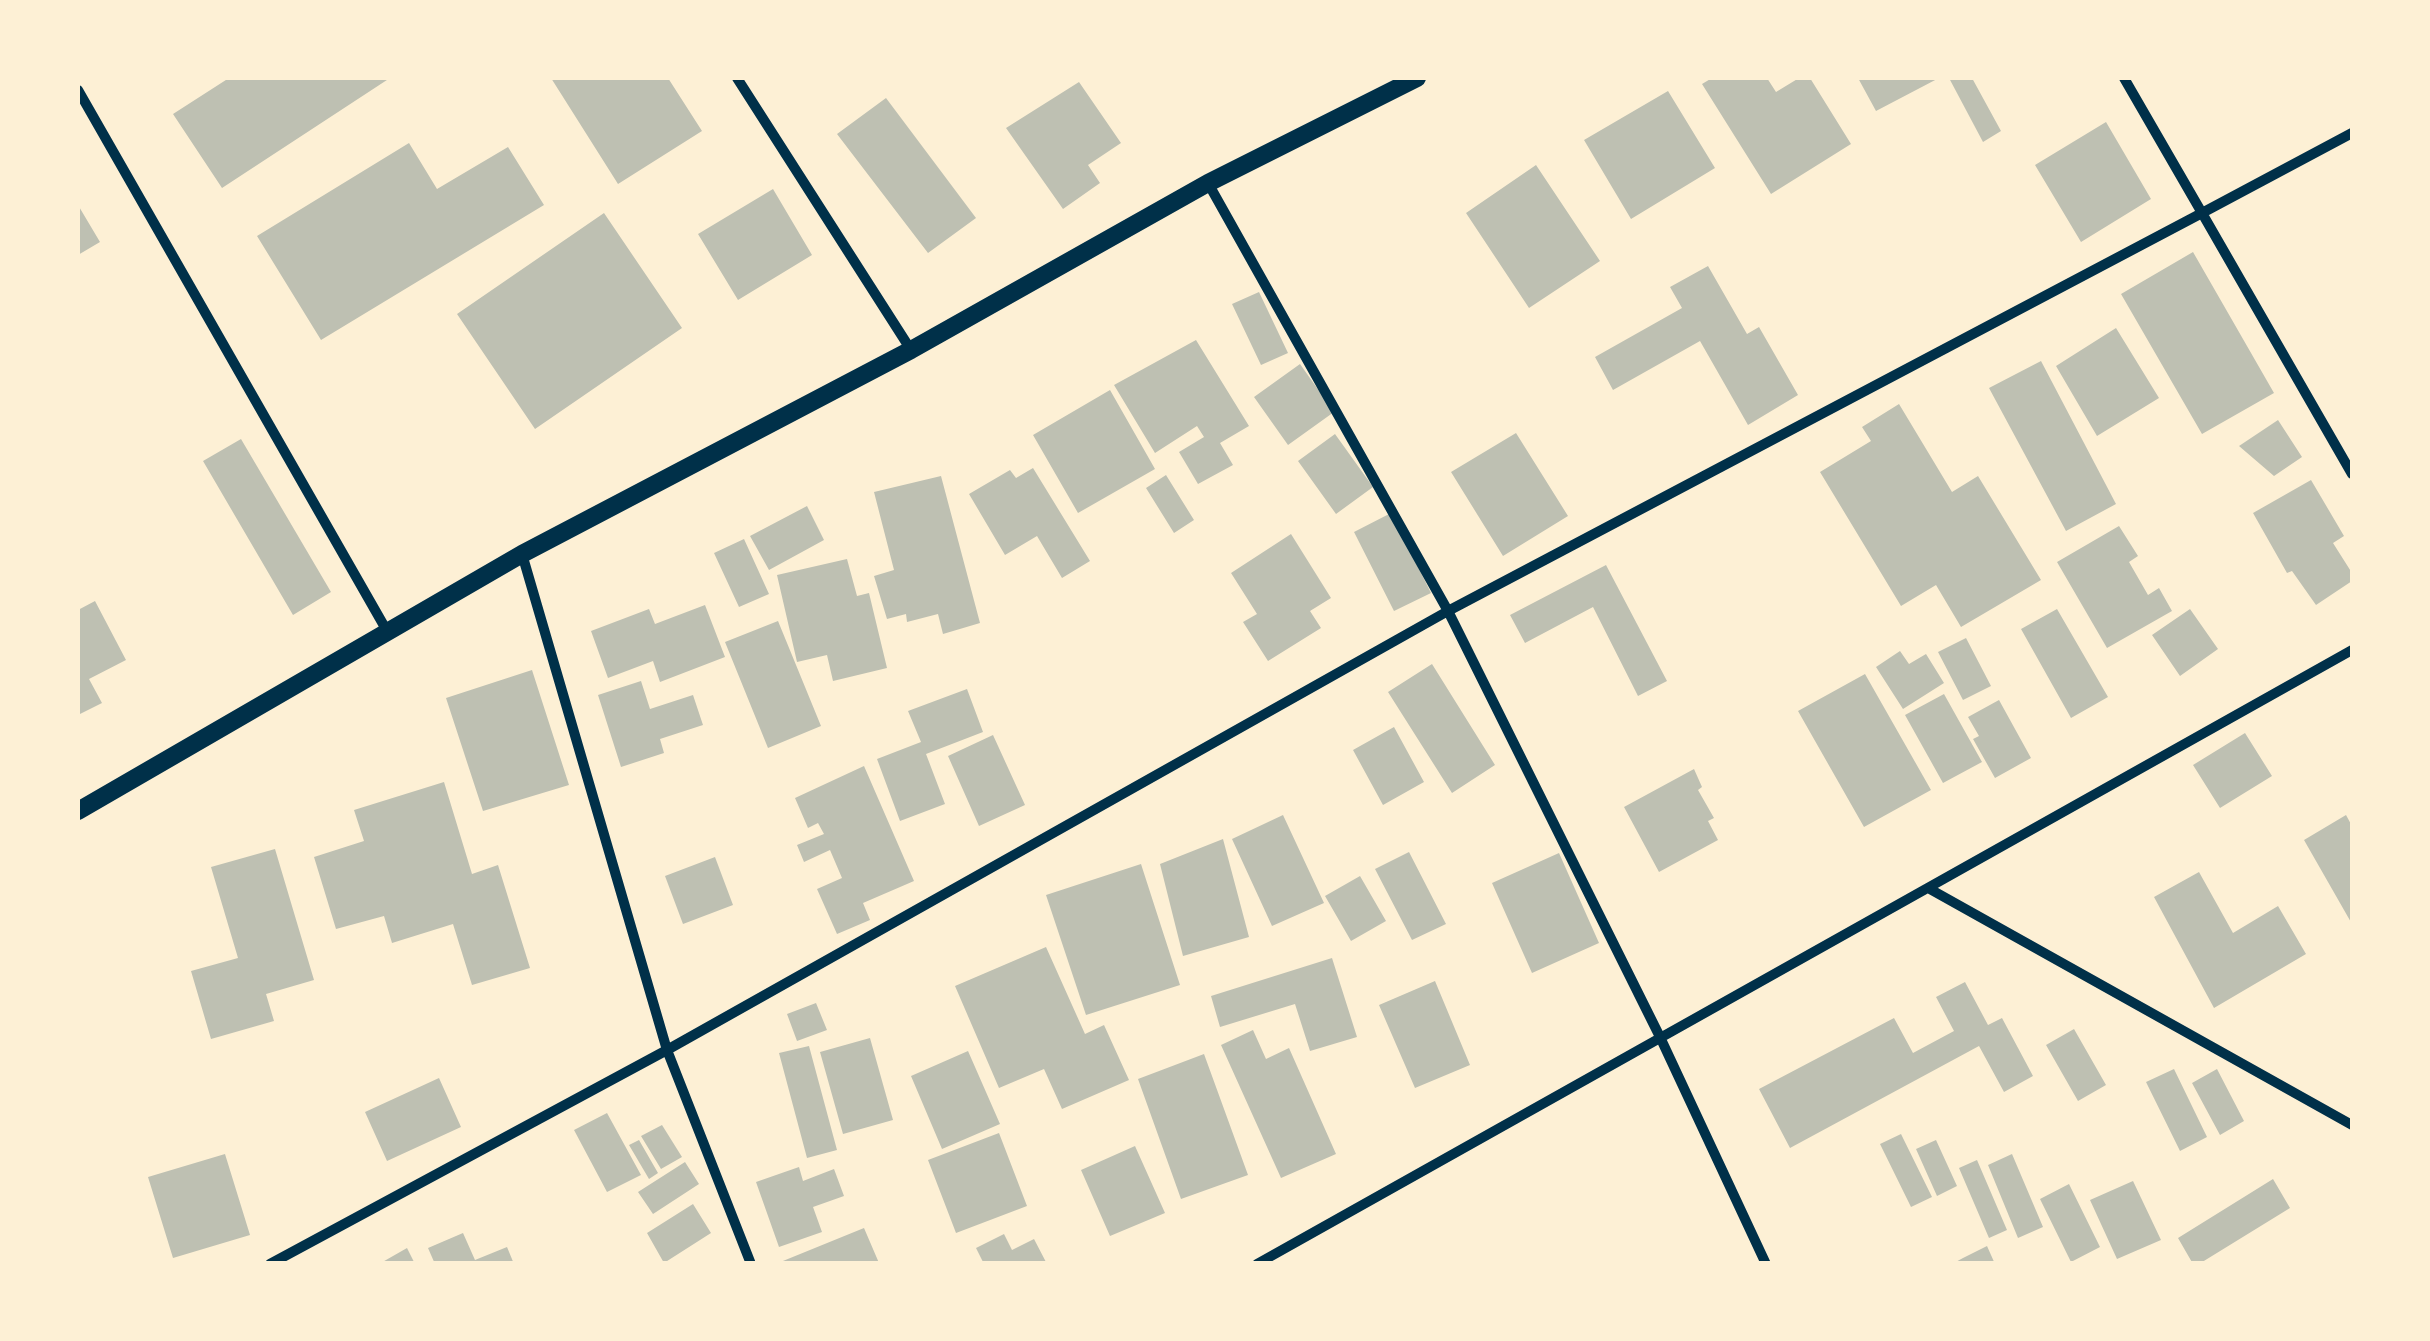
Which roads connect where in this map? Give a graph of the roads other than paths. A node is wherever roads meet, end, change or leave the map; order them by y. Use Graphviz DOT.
graph roads {
  1 [pos="737,78"];
  2 [pos="1417,78"];
  3 [pos="2124,78"];
  4 [pos="78,90"];
  5 [pos="2352,133"];
  6 [pos="1208,184"];
  7 [pos="2202,214"];
  8 [pos="911,350"];
  9 [pos="2352,474"];
  10 [pos="522,554"];
  11 [pos="1448,611"];
  12 [pos="387,630"];
  13 [pos="2352,650"];
  14 [pos="78,811"];
  15 [pos="1928,888"];
  16 [pos="1660,1037"];
  17 [pos="667,1050"];
  18 [pos="2352,1126"];
  19 [pos="270,1264"];
  20 [pos="751,1264"];
  21 [pos="1257,1264"];
  22 [pos="1766,1264"];
  1 -- 8 [label="street"];
  2 -- 6 [label="street"];
  3 -- 7 [label="street"];
  4 -- 12 [label="street"];
  5 -- 7 [label="street"];
  6 -- 8 [label="street"];
  6 -- 11 [label="street"];
  7 -- 9 [label="street"];
  7 -- 11 [label="street"];
  8 -- 10 [label="street"];
  10 -- 12 [label="street"];
  10 -- 17 [label="street"];
  11 -- 16 [label="street"];
  11 -- 17 [label="street"];
  12 -- 14 [label="street"];
  13 -- 15 [label="street"];
  15 -- 16 [label="street"];
  15 -- 18 [label="street"];
  16 -- 21 [label="street"];
  16 -- 22 [label="street"];
  17 -- 19 [label="street"];
  17 -- 20 [label="street"];
}
